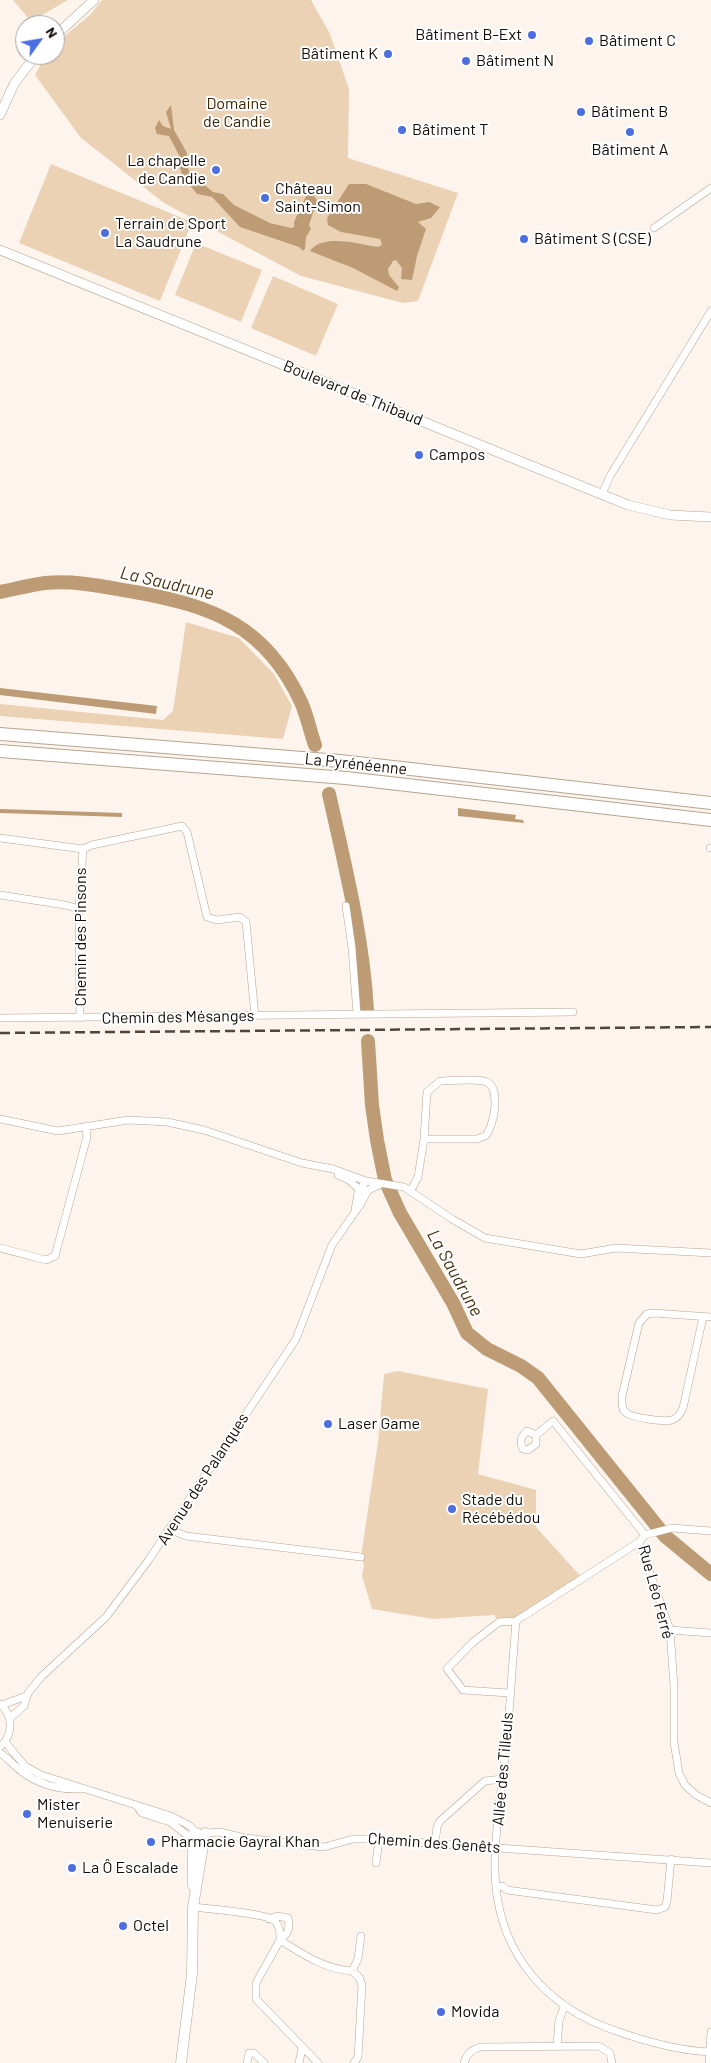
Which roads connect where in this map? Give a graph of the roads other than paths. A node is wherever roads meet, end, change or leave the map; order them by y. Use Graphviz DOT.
graph roads {
  1 [pos="94,0"];
  2 [pos="65,27"];
  3 [pos="28,65"];
  4 [pos="0,115"];
  5 [pos="711,188"];
  6 [pos="654,228"];
  7 [pos="0,250"];
  8 [pos="711,311"];
  9 [pos="602,494"];
  10 [pos="711,517"];
  11 [pos="0,734"];
  12 [pos="0,751"];
  13 [pos="63,755"];
  14 [pos="0,760"];
  15 [pos="711,804"];
  16 [pos="711,820"];
  17 [pos="0,838"];
  18 [pos="83,849"];
  19 [pos="0,895"];
  20 [pos="346,906"];
  21 [pos="79,909"];
  22 [pos="573,1012"];
  23 [pos="357,1014"];
  24 [pos="255,1016"];
  25 [pos="0,1018"];
  26 [pos="80,1018"];
  27 [pos="4,1120"];
  28 [pos="86,1128"];
  29 [pos="424,1139"];
  30 [pos="320,1167"];
  31 [pos="366,1181"];
  32 [pos="381,1184"];
  33 [pos="360,1190"];
  34 [pos="368,1190"];
  35 [pos="411,1190"];
  36 [pos="355,1211"];
  37 [pos="0,1248"];
  38 [pos="711,1253"];
  39 [pos="707,1317"];
  40 [pos="536,1435"];
  41 [pos="169,1529"];
  42 [pos="711,1531"];
  43 [pos="645,1535"];
  44 [pos="639,1542"];
  45 [pos="361,1556"];
  46 [pos="516,1621"];
  47 [pos="670,1630"];
  48 [pos="711,1633"];
  49 [pos="509,1693"];
  50 [pos="26,1696"];
  51 [pos="1,1704"];
  52 [pos="10,1718"];
  53 [pos="3,1745"];
  54 [pos="0,1753"];
  55 [pos="502,1779"];
  56 [pos="87,1789"];
  57 [pos="711,1803"];
  58 [pos="201,1833"];
  59 [pos="379,1840"];
  60 [pos="435,1844"];
  61 [pos="496,1848"];
  62 [pos="671,1860"];
  63 [pos="376,1863"];
  64 [pos="711,1863"];
  65 [pos="498,1887"];
  66 [pos="193,1902"];
  67 [pos="269,1919"];
  68 [pos="360,1936"];
  69 [pos="280,1940"];
  70 [pos="352,1971"];
  71 [pos="564,2006"];
  72 [pos="711,2032"];
  73 [pos="557,2046"];
  74 [pos="302,2048"];
  75 [pos="711,2052"];
  76 [pos="181,2063"];
  77 [pos="247,2063"];
  78 [pos="264,2063"];
  79 [pos="299,2063"];
  80 [pos="318,2063"];
  81 [pos="354,2063"];
  82 [pos="464,2063"];
  83 [pos="612,2063"];
  84 [pos="709,2063"];
  1 -- 2 [label="street"];
  3 -- 4 [label="street"];
  5 -- 6 [label="street"];
  7 -- 9 [label="street, Boulevard de Thibaud"];
  8 -- 9 [label="street"];
  9 -- 10 [label="street, Boulevard de Thibaud"];
  11 -- 15 [label="highway, La Pyrénéenne"];
  12 -- 13 [label="highway, La Pyrénéenne"];
  13 -- 14 [label="highway"];
  13 -- 16 [label="highway, La Pyrénéenne"];
  17 -- 18 [label="street, Chemin des Pinsons"];
  18 -- 21 [label="street, Chemin des Pinsons"];
  18 -- 24 [label="street"];
  19 -- 21 [label="street"];
  20 -- 23 [label="street"];
  21 -- 26 [label="street, Chemin des Pinsons"];
  22 -- 23 [label="street, Chemin des Mésanges"];
  23 -- 24 [label="street, Chemin des Mésanges"];
  24 -- 26 [label="street, Chemin des Mésanges"];
  25 -- 26 [label="street, Chemin des Mésanges"];
  27 -- 28 [label="street"];
  28 -- 30 [label="street"];
  28 -- 37 [label="street"];
  29 -- 29 [label="street"];
  29 -- 35 [label="street"];
  30 -- 31 [label="street"];
  30 -- 33 [label="street"];
  31 -- 32 [label="street"];
  31 -- 33 [label="street, Avenue des Palanques"];
  32 -- 34 [label="street"];
  32 -- 35 [label="street"];
  33 -- 34 [label="street"];
  33 -- 36 [label="street, Avenue des Palanques"];
  34 -- 36 [label="street, Avenue des Palanques"];
  35 -- 38 [label="street"];
  36 -- 41 [label="street, Avenue des Palanques"];
  39 -- 39 [label="street"];
  40 -- 43 [label="street, Rue Léo Ferré"];
  41 -- 45 [label="street"];
  41 -- 50 [label="street, Avenue des Palanques"];
  42 -- 43 [label="street"];
  43 -- 44 [label="street, Rue Léo Ferré"];
  44 -- 46 [label="street"];
  44 -- 47 [label="street, Rue Léo Ferré"];
  46 -- 49 [label="street, Allée des Tilleuls"];
  46 -- 49 [label="street"];
  47 -- 48 [label="street"];
  47 -- 57 [label="street, Rue Léo Ferré"];
  49 -- 55 [label="street, Allée des Tilleuls"];
  50 -- 51 [label="street"];
  50 -- 52 [label="street, Avenue des Palanques"];
  51 -- 52 [label="street"];
  52 -- 53 [label="street"];
  53 -- 56 [label="street"];
  54 -- 56 [label="street"];
  55 -- 60 [label="street"];
  55 -- 61 [label="street, Allée des Tilleuls"];
  56 -- 58 [label="street"];
  58 -- 59 [label="street, Chemin des Genêts"];
  58 -- 66 [label="main road"];
  59 -- 60 [label="street, Chemin des Genêts"];
  59 -- 63 [label="street"];
  60 -- 61 [label="street, Chemin des Genêts"];
  61 -- 62 [label="street, Chemin des Genêts"];
  61 -- 65 [label="street, Allée des Tilleuls"];
  62 -- 64 [label="street, Chemin des Genêts"];
  62 -- 65 [label="street"];
  65 -- 71 [label="street, Allée des Tilleuls"];
  66 -- 67 [label="street"];
  66 -- 76 [label="main road"];
  67 -- 69 [label="street"];
  67 -- 69 [label="street"];
  68 -- 70 [label="street"];
  69 -- 70 [label="street"];
  69 -- 74 [label="street"];
  70 -- 81 [label="street"];
  71 -- 73 [label="street"];
  71 -- 75 [label="street, Allée des Tilleuls"];
  72 -- 75 [label="street"];
  73 -- 82 [label="street"];
  73 -- 83 [label="street"];
  74 -- 79 [label="street"];
  74 -- 80 [label="street"];
  75 -- 84 [label="street"];
  77 -- 78 [label="street"];
}
